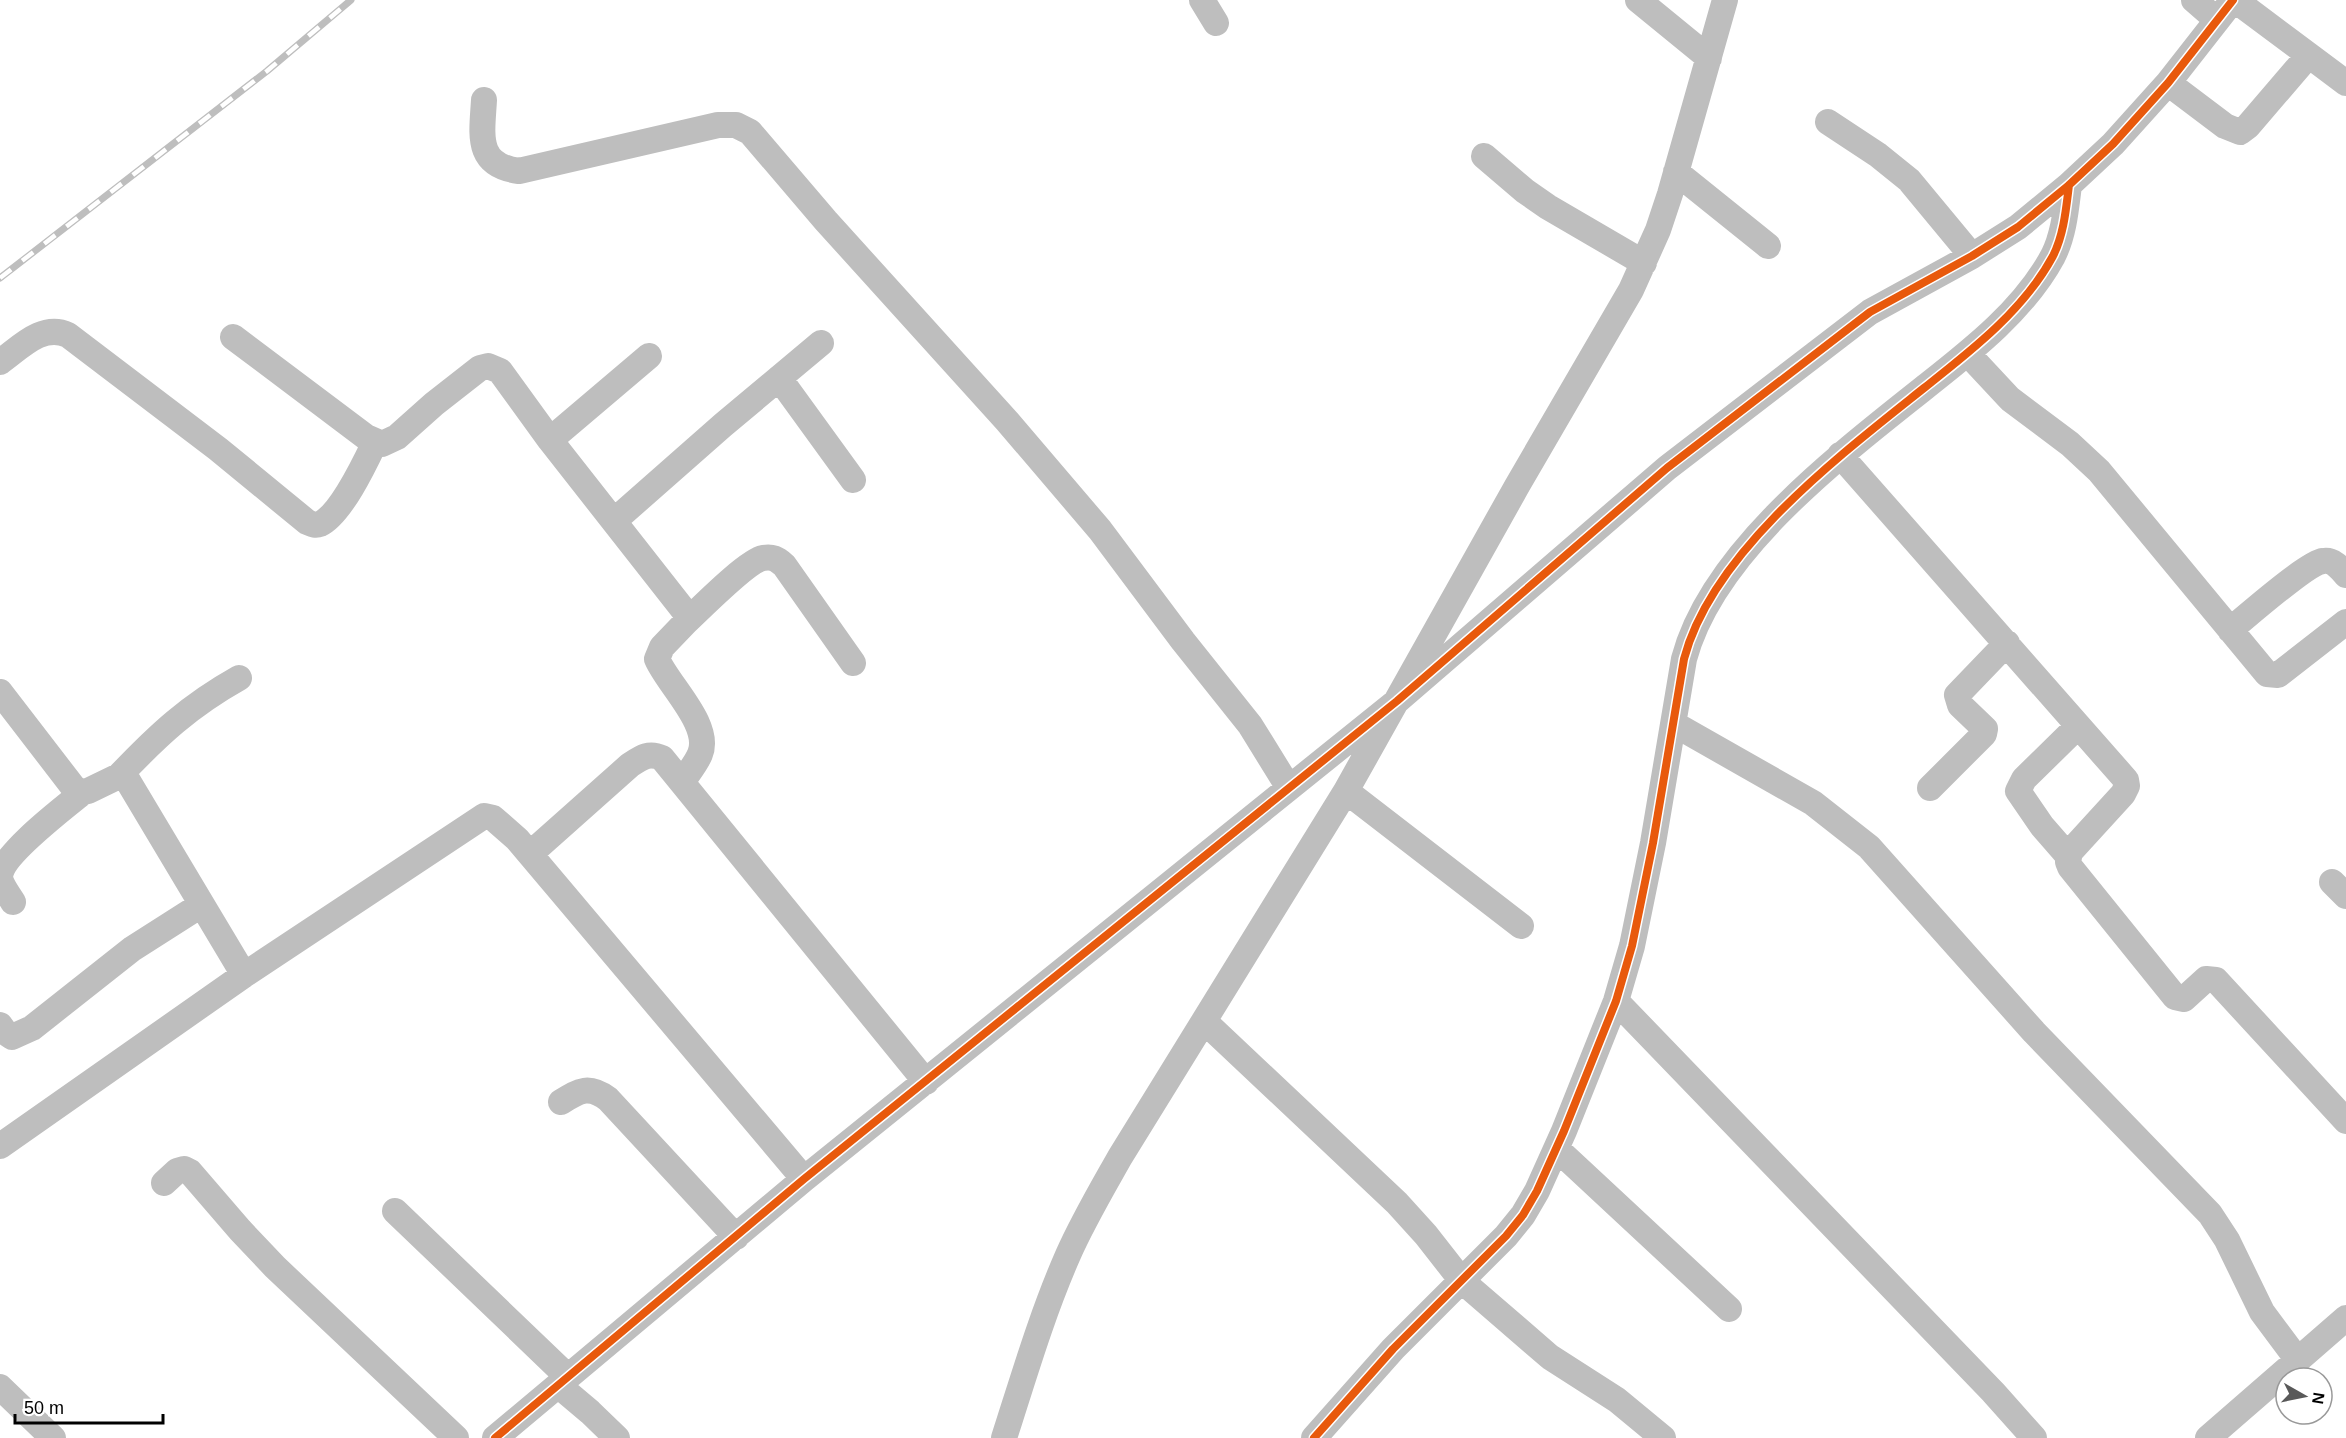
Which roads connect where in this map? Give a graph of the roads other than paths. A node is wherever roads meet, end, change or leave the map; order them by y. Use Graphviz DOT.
graph roads {
  1 [pos="1202,0"];
  2 [pos="1638,0"];
  3 [pos="1725,0"];
  4 [pos="2194,0"];
  5 [pos="2234,0"];
  6 [pos="2217,20"];
  7 [pos="1216,23"];
  8 [pos="2308,56"];
  9 [pos="1709,58"];
  10 [pos="2168,83"];
  11 [pos="2346,83"];
  12 [pos="484,100"];
  13 [pos="1828,122"];
  14 [pos="1484,156"];
  15 [pos="1676,172"];
  16 [pos="2069,185"];
  17 [pos="1768,246"];
  18 [pos="1972,256"];
  19 [pos="1644,263"];
  20 [pos="233,337"];
  21 [pos="821,343"];
  22 [pos="1968,354"];
  23 [pos="649,356"];
  24 [pos="0,362"];
  25 [pos="779,378"];
  26 [pos="550,440"];
  27 [pos="375,442"];
  28 [pos="1840,455"];
  29 [pos="853,480"];
  30 [pos="614,521"];
  31 [pos="2346,575"];
  32 [pos="686,622"];
  33 [pos="2346,622"];
  34 [pos="2230,630"];
  35 [pos="2007,643"];
  36 [pos="853,663"];
  37 [pos="238,678"];
  38 [pos="0,692"];
  39 [pos="1397,701"];
  40 [pos="1674,724"];
  41 [pos="2078,726"];
  42 [pos="119,776"];
  43 [pos="682,782"];
  44 [pos="1289,788"];
  45 [pos="1930,788"];
  46 [pos="1346,791"];
  47 [pos="82,793"];
  48 [pos="530,854"];
  49 [pos="2068,857"];
  50 [pos="13,902"];
  51 [pos="201,904"];
  52 [pos="1521,926"];
  53 [pos="244,975"];
  54 [pos="1616,1000"];
  55 [pos="1204,1021"];
  56 [pos="0,1025"];
  57 [pos="926,1082"];
  58 [pos="561,1102"];
  59 [pos="2346,1121"];
  60 [pos="0,1146"];
  61 [pos="1557,1149"];
  62 [pos="804,1179"];
  63 [pos="164,1183"];
  64 [pos="395,1211"];
  65 [pos="736,1237"];
  66 [pos="1462,1281"];
  67 [pos="1729,1309"];
  68 [pos="2346,1318"];
  69 [pos="2297,1359"];
  70 [pos="563,1381"];
  71 [pos="0,1387"];
  72 [pos="53,1438"];
  73 [pos="456,1438"];
  74 [pos="495,1438"];
  75 [pos="617,1438"];
  76 [pos="1004,1438"];
  77 [pos="1314,1438"];
  78 [pos="1663,1438"];
  79 [pos="2034,1438"];
  80 [pos="2208,1438"];
  1 -- 7 [label="street"];
  2 -- 9 [label="street"];
  3 -- 9 [label="street"];
  4 -- 6 [label="street"];
  5 -- 6 [label="street"];
  5 -- 8 [label="street"];
  6 -- 10 [label="street"];
  8 -- 10 [label="street"];
  8 -- 11 [label="street"];
  9 -- 15 [label="street"];
  10 -- 16 [label="street"];
  12 -- 44 [label="street"];
  13 -- 18 [label="street"];
  14 -- 19 [label="street"];
  15 -- 17 [label="street"];
  15 -- 19 [label="street"];
  16 -- 18 [label="street"];
  16 -- 22 [label="street"];
  18 -- 39 [label="street"];
  19 -- 39 [label="street"];
  20 -- 27 [label="street"];
  21 -- 25 [label="street"];
  22 -- 28 [label="street"];
  22 -- 34 [label="street"];
  23 -- 26 [label="street"];
  24 -- 27 [label="street"];
  25 -- 29 [label="street"];
  25 -- 30 [label="street"];
  26 -- 27 [label="street"];
  26 -- 30 [label="street"];
  28 -- 35 [label="street"];
  28 -- 40 [label="street"];
  30 -- 32 [label="street"];
  31 -- 34 [label="street"];
  32 -- 36 [label="street"];
  32 -- 43 [label="street"];
  33 -- 34 [label="street"];
  35 -- 41 [label="street"];
  35 -- 45 [label="street"];
  37 -- 42 [label="street"];
  38 -- 47 [label="street"];
  39 -- 44 [label="street"];
  39 -- 46 [label="street"];
  40 -- 54 [label="street"];
  40 -- 69 [label="street"];
  41 -- 49 [label="street"];
  41 -- 49 [label="street"];
  42 -- 47 [label="street"];
  42 -- 51 [label="street"];
  43 -- 48 [label="street"];
  43 -- 57 [label="street"];
  44 -- 57 [label="street"];
  46 -- 52 [label="street"];
  46 -- 55 [label="street"];
  47 -- 50 [label="street"];
  48 -- 53 [label="street"];
  48 -- 62 [label="street"];
  49 -- 59 [label="street"];
  51 -- 53 [label="street"];
  51 -- 56 [label="street"];
  53 -- 60 [label="street"];
  54 -- 61 [label="street"];
  54 -- 79 [label="street"];
  55 -- 66 [label="street"];
  55 -- 76 [label="street"];
  57 -- 62 [label="street"];
  58 -- 65 [label="street"];
  61 -- 66 [label="street"];
  61 -- 67 [label="street"];
  62 -- 65 [label="street"];
  63 -- 73 [label="street"];
  64 -- 70 [label="street"];
  65 -- 70 [label="street"];
  66 -- 77 [label="street"];
  66 -- 78 [label="street"];
  68 -- 69 [label="street"];
  69 -- 80 [label="street"];
  70 -- 74 [label="street"];
  70 -- 75 [label="street"];
  71 -- 72 [label="street"];
}
